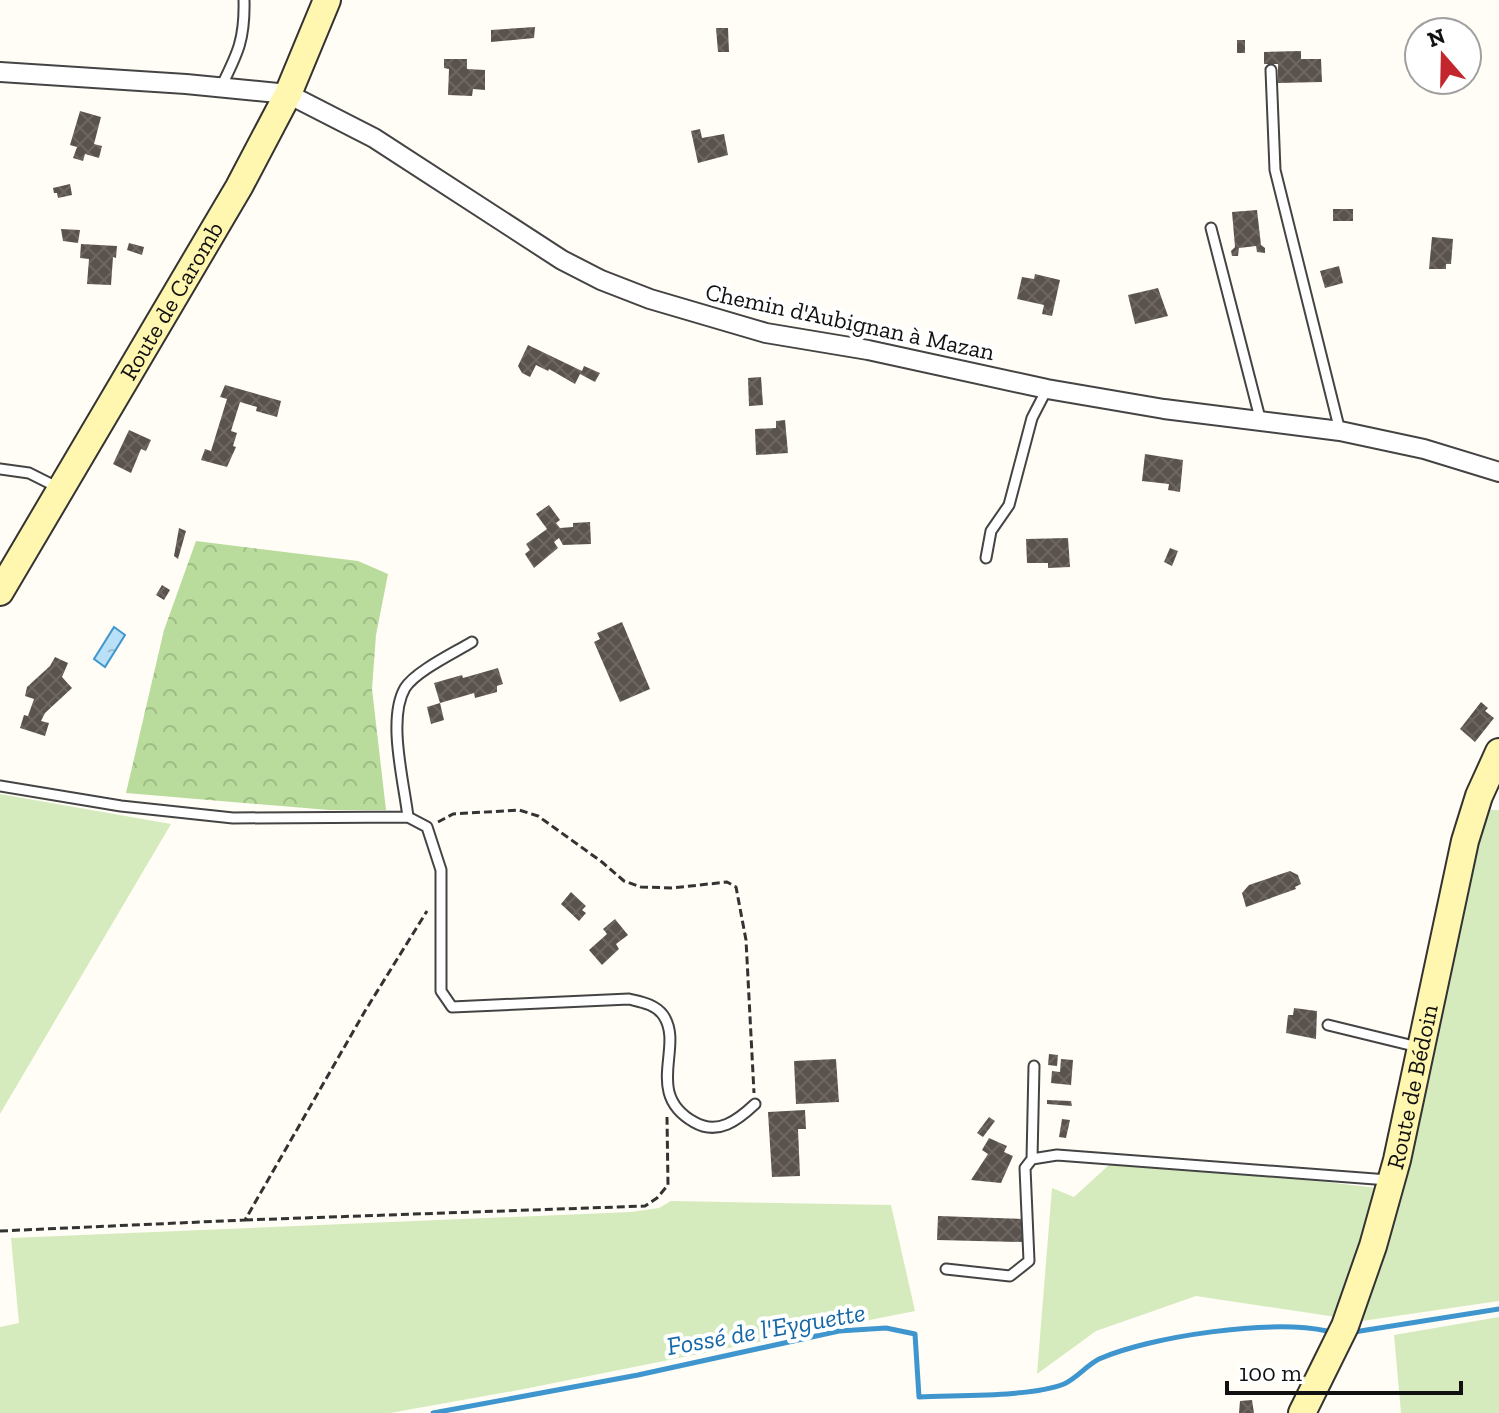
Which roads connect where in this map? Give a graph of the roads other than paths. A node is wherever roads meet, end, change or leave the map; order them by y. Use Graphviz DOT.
graph roads {
  1 [pos="244,0"];
  2 [pos="327,0"];
  3 [pos="1271,70"];
  4 [pos="0,72"];
  5 [pos="221,87"];
  6 [pos="288,94"];
  7 [pos="1211,228"];
  8 [pos="1047,389"];
  9 [pos="1261,422"];
  10 [pos="1340,431"];
  11 [pos="0,469"];
  12 [pos="1499,472"];
  13 [pos="62,489"];
  14 [pos="986,558"];
  15 [pos="0,592"];
  16 [pos="472,642"];
  17 [pos="1499,752"];
  18 [pos="0,786"];
  19 [pos="408,817"];
  20 [pos="1328,1025"];
  21 [pos="1421,1048"];
  22 [pos="1034,1066"];
  23 [pos="755,1104"];
  24 [pos="1032,1159"];
  25 [pos="1392,1180"];
  26 [pos="946,1269"];
  27 [pos="1302,1413"];
  1 -- 5 [label="lane"];
  2 -- 6 [label="main road, Route de Caromb"];
  3 -- 10 [label="lane"];
  4 -- 5 [label="street, Chemin d'Aubignan à Mazan"];
  5 -- 6 [label="street, Chemin d'Aubignan à Mazan"];
  6 -- 8 [label="street, Chemin d'Aubignan à Mazan"];
  6 -- 13 [label="main road, Route de Caromb"];
  7 -- 9 [label="lane"];
  8 -- 9 [label="street, Chemin d'Aubignan à Mazan"];
  8 -- 14 [label="lane"];
  9 -- 10 [label="street, Chemin d'Aubignan à Mazan"];
  10 -- 12 [label="street, Chemin d'Aubignan à Mazan"];
  11 -- 13 [label="lane"];
  13 -- 15 [label="main road, Route de Caromb"];
  16 -- 19 [label="lane"];
  17 -- 21 [label="main road, Route de Bédoin"];
  18 -- 19 [label="lane"];
  19 -- 23 [label="lane"];
  20 -- 21 [label="lane"];
  21 -- 25 [label="main road, Route de Bédoin"];
  22 -- 24 [label="lane"];
  24 -- 25 [label="lane"];
  24 -- 26 [label="lane"];
  25 -- 27 [label="main road, Route de Bédoin"];
}
